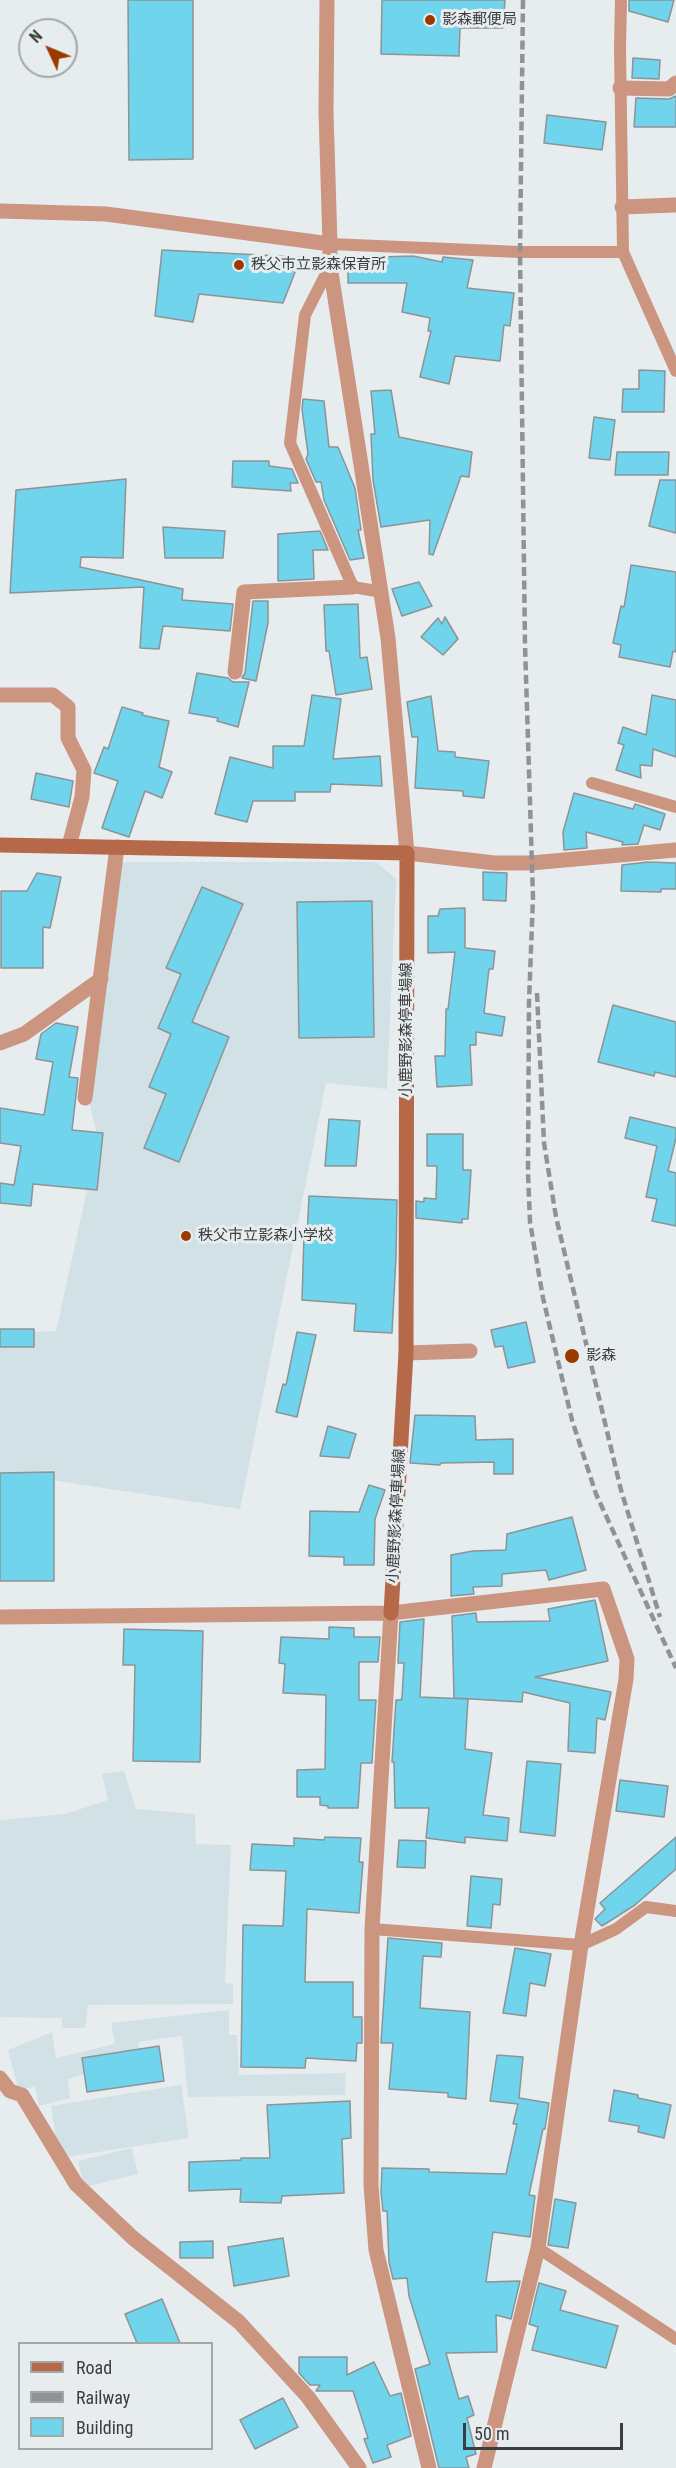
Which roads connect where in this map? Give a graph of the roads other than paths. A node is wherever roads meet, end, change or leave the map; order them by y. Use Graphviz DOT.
graph roads {
  1 [pos="327,0"];
  2 [pos="621,0"];
  3 [pos="676,83"];
  4 [pos="620,88"];
  5 [pos="676,205"];
  6 [pos="622,207"];
  7 [pos="0,211"];
  8 [pos="330,244"];
  9 [pos="623,252"];
  10 [pos="330,266"];
  11 [pos="676,371"];
  12 [pos="353,587"];
  13 [pos="382,592"];
  14 [pos="235,672"];
  15 [pos="0,695"];
  16 [pos="592,783"];
  17 [pos="676,807"];
  18 [pos="0,845"];
  19 [pos="69,846"];
  20 [pos="117,847"];
  21 [pos="676,850"];
  22 [pos="407,853"];
  23 [pos="101,979"];
  24 [pos="0,1043"];
  25 [pos="85,1098"];
  26 [pos="470,1351"];
  27 [pos="406,1353"];
  28 [pos="391,1613"];
  29 [pos="0,1617"];
  30 [pos="676,1911"];
  31 [pos="372,1929"];
  32 [pos="581,1945"];
  33 [pos="0,2078"];
  34 [pos="538,2248"];
  35 [pos="676,2339"];
  36 [pos="359,2468"];
  37 [pos="429,2468"];
  38 [pos="484,2468"];
  1 -- 8 [label="street"];
  2 -- 4 [label="lane"];
  3 -- 4 [label="street"];
  4 -- 6 [label="lane"];
  5 -- 6 [label="street"];
  6 -- 9 [label="lane"];
  7 -- 8 [label="street"];
  8 -- 9 [label="lane"];
  8 -- 10 [label="street"];
  9 -- 11 [label="lane"];
  10 -- 12 [label="lane"];
  10 -- 13 [label="street"];
  12 -- 13 [label="lane"];
  12 -- 14 [label="street"];
  13 -- 22 [label="street"];
  15 -- 19 [label="street"];
  16 -- 17 [label="lane"];
  18 -- 19 [label="main road"];
  19 -- 20 [label="main road"];
  20 -- 22 [label="main road"];
  20 -- 23 [label="street"];
  21 -- 22 [label="street"];
  22 -- 27 [label="main road, 小鹿野影森停車場線"];
  23 -- 24 [label="street"];
  23 -- 25 [label="street"];
  26 -- 27 [label="street"];
  27 -- 28 [label="main road, 小鹿野影森停車場線"];
  28 -- 29 [label="street"];
  28 -- 31 [label="street"];
  28 -- 32 [label="street"];
  30 -- 32 [label="lane"];
  31 -- 32 [label="lane"];
  31 -- 37 [label="street"];
  32 -- 34 [label="street"];
  33 -- 36 [label="street"];
  34 -- 35 [label="lane"];
  34 -- 38 [label="street"];
}
